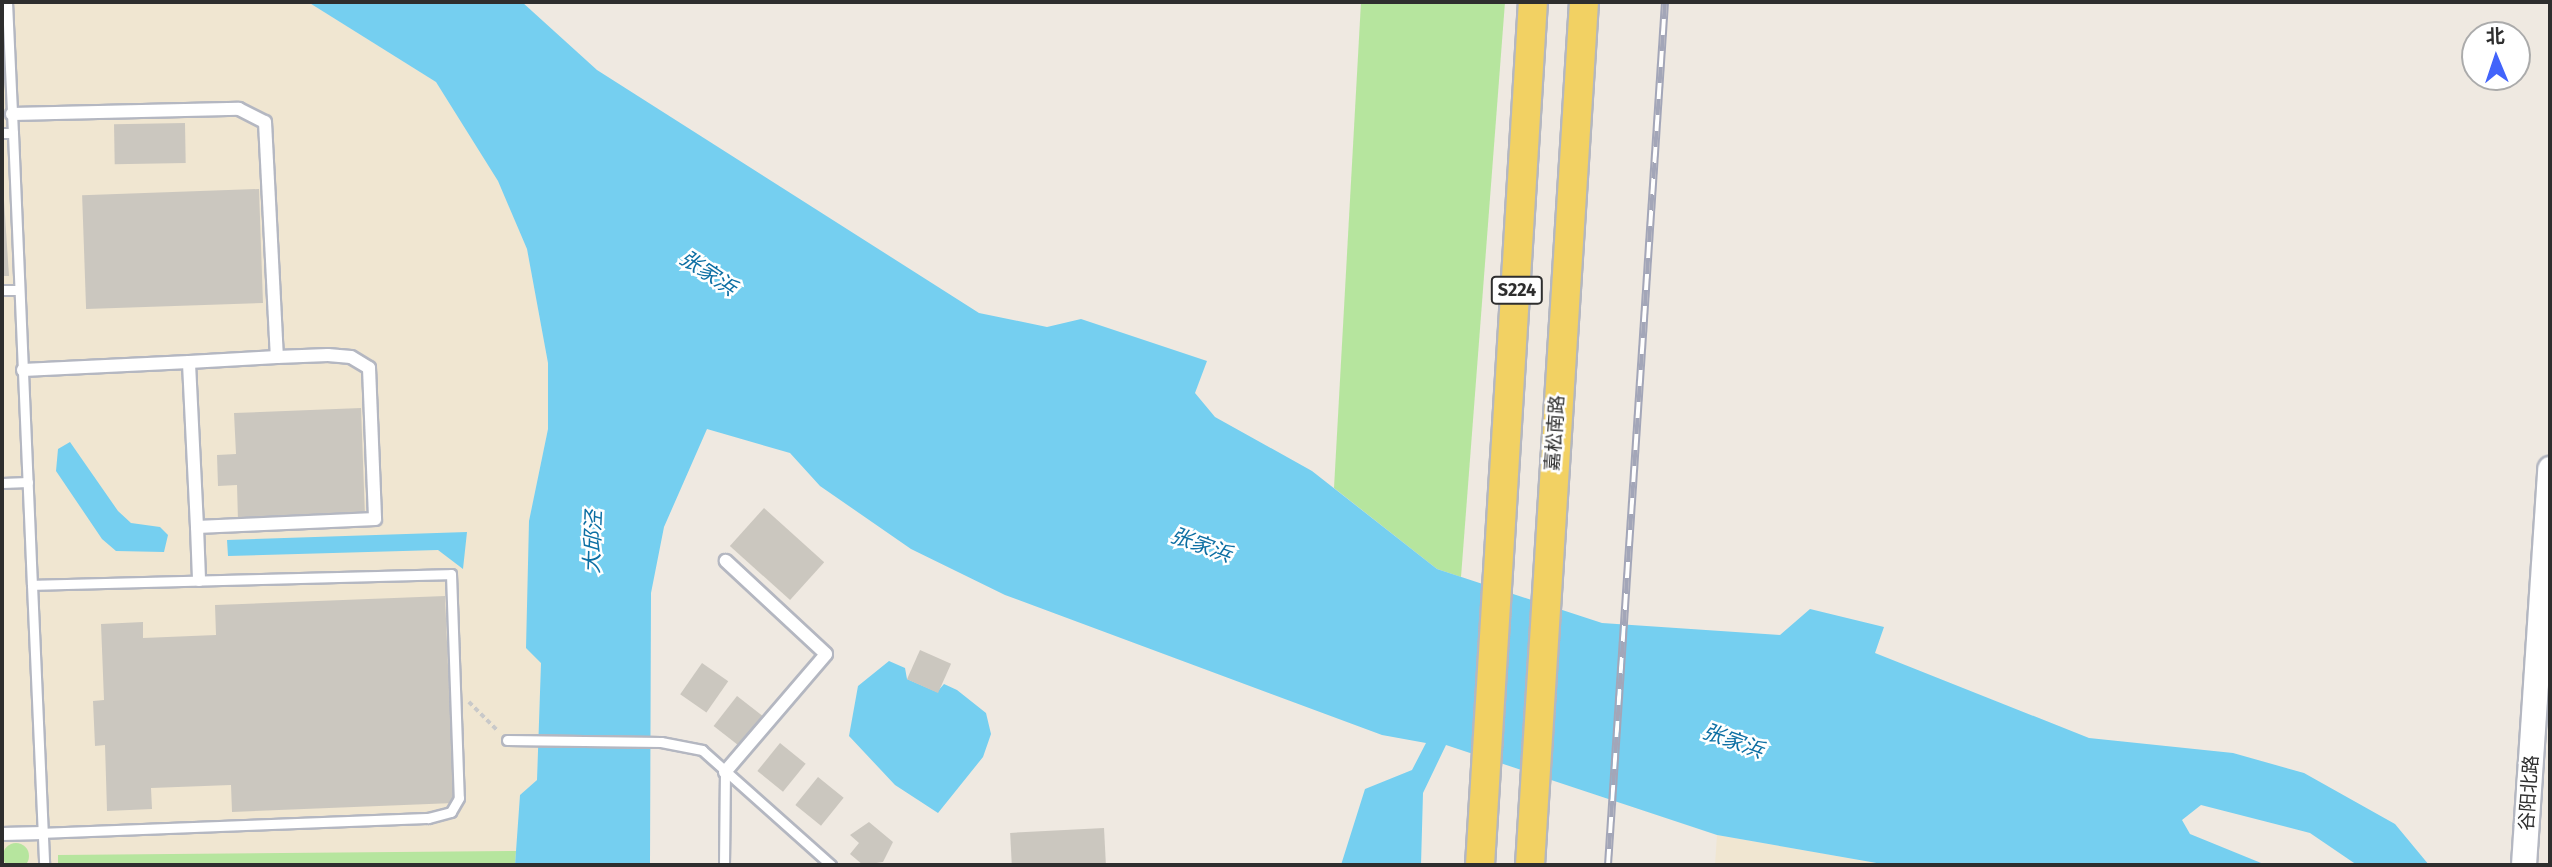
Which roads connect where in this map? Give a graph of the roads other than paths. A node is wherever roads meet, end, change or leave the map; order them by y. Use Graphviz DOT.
graph roads {
  1 [pos="7,2"];
  2 [pos="1534,2"];
  3 [pos="1584,2"];
  4 [pos="12,114"];
  5 [pos="13,133"];
  6 [pos="2,134"];
  7 [pos="2,290"];
  8 [pos="19,290"];
  9 [pos="277,357"];
  10 [pos="189,362"];
  11 [pos="23,370"];
  12 [pos="2550,470"];
  13 [pos="28,482"];
  14 [pos="2,483"];
  15 [pos="197,527"];
  16 [pos="726,561"];
  17 [pos="199,580"];
  18 [pos="32,584"];
  19 [pos="507,740"];
  20 [pos="725,772"];
  21 [pos="43,833"];
  22 [pos="2,834"];
  23 [pos="44,865"];
  24 [pos="724,865"];
  25 [pos="831,865"];
  26 [pos="1480,865"];
  27 [pos="1530,865"];
  28 [pos="2524,865"];
  1 -- 4 [label="lane"];
  2 -- 26 [label="main road, S224"];
  3 -- 27 [label="main road, 嘉松南路 / S224"];
  4 -- 5 [label="lane"];
  4 -- 9 [label="street"];
  5 -- 6 [label="lane"];
  5 -- 8 [label="lane"];
  7 -- 8 [label="lane"];
  8 -- 11 [label="lane"];
  9 -- 10 [label="street"];
  9 -- 15 [label="street"];
  10 -- 11 [label="street"];
  10 -- 15 [label="street"];
  11 -- 13 [label="lane"];
  12 -- 28 [label="main road, 谷阳北路"];
  13 -- 14 [label="lane"];
  13 -- 18 [label="lane"];
  15 -- 17 [label="street"];
  16 -- 20 [label="street"];
  17 -- 18 [label="lane"];
  17 -- 21 [label="lane"];
  18 -- 21 [label="lane"];
  19 -- 20 [label="lane"];
  20 -- 24 [label="lane"];
  20 -- 25 [label="lane"];
  21 -- 22 [label="street"];
  21 -- 23 [label="lane"];
}
